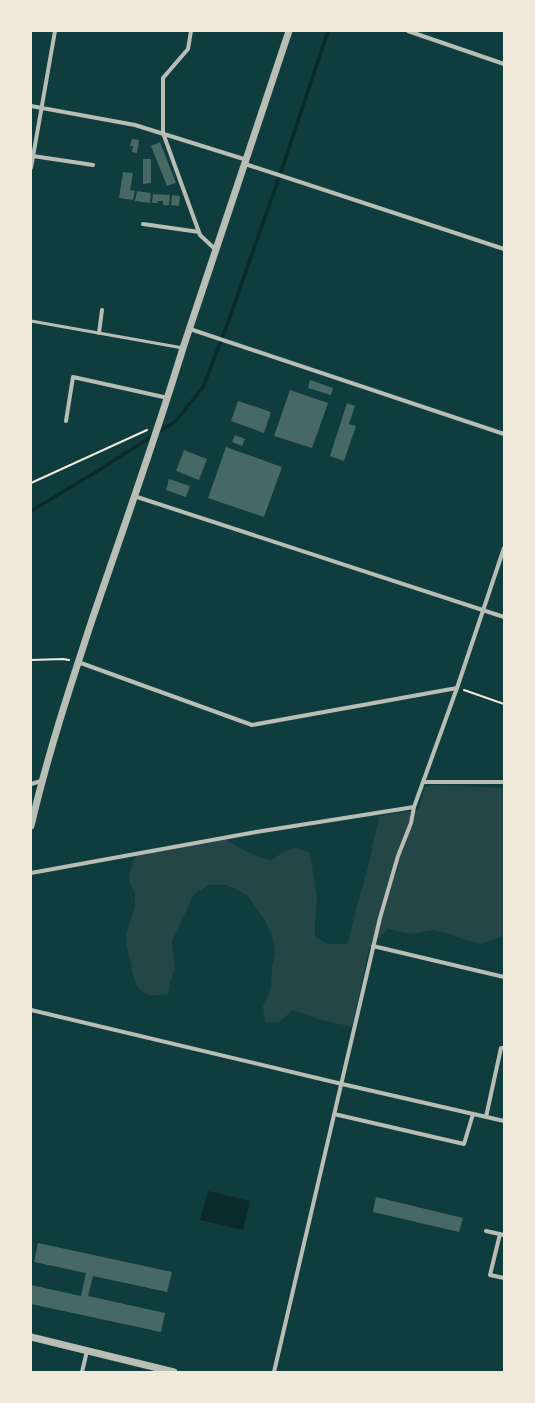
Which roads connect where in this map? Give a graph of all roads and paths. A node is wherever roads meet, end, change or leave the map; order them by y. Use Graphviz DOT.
graph roads {
  1 [pos="55,31"];
  2 [pos="192,31"];
  3 [pos="289,31"];
  4 [pos="408,31"];
  5 [pos="504,64"];
  6 [pos="31,106"];
  7 [pos="41,108"];
  8 [pos="163,133"];
  9 [pos="32,156"];
  10 [pos="246,162"];
  11 [pos="93,165"];
  12 [pos="31,168"];
  13 [pos="143,224"];
  14 [pos="199,232"];
  15 [pos="504,249"];
  16 [pos="216,250"];
  17 [pos="102,310"];
  18 [pos="31,321"];
  19 [pos="190,329"];
  20 [pos="99,333"];
  21 [pos="183,348"];
  22 [pos="168,398"];
  23 [pos="66,421"];
  24 [pos="159,425"];
  25 [pos="504,434"];
  26 [pos="31,484"];
  27 [pos="134,496"];
  28 [pos="504,548"];
  29 [pos="483,610"];
  30 [pos="504,617"];
  31 [pos="31,660"];
  32 [pos="78,662"];
  33 [pos="457,688"];
  34 [pos="504,704"];
  35 [pos="41,781"];
  36 [pos="424,782"];
  37 [pos="504,782"];
  38 [pos="31,784"];
  39 [pos="414,807"];
  40 [pos="31,826"];
  41 [pos="31,873"];
  42 [pos="374,946"];
  43 [pos="504,977"];
  44 [pos="31,1010"];
  45 [pos="504,1048"];
  46 [pos="342,1084"];
  47 [pos="334,1114"];
  48 [pos="473,1114"];
  49 [pos="486,1117"];
  50 [pos="504,1121"];
  51 [pos="486,1231"];
  52 [pos="502,1234"];
  53 [pos="504,1278"];
  54 [pos="31,1337"];
  55 [pos="87,1351"];
  56 [pos="82,1372"];
  57 [pos="174,1372"];
  58 [pos="274,1372"];
  1 -- 7 [label="street"];
  2 -- 8 [label="street"];
  3 -- 10 [label="street"];
  4 -- 5 [label="street"];
  6 -- 7 [label="street"];
  7 -- 8 [label="street"];
  7 -- 9 [label="street"];
  8 -- 10 [label="street"];
  8 -- 14 [label="street"];
  9 -- 11 [label="street"];
  9 -- 12 [label="street"];
  10 -- 15 [label="street"];
  10 -- 16 [label="street"];
  13 -- 14 [label="street"];
  14 -- 16 [label="street"];
  16 -- 19 [label="street"];
  17 -- 20 [label="street"];
  18 -- 20 [label="lane"];
  19 -- 21 [label="street"];
  19 -- 25 [label="street"];
  20 -- 21 [label="lane"];
  21 -- 22 [label="street"];
  22 -- 23 [label="street"];
  22 -- 24 [label="street"];
  24 -- 26 [label="path"];
  24 -- 27 [label="street"];
  27 -- 29 [label="street"];
  27 -- 32 [label="street"];
  28 -- 29 [label="street"];
  29 -- 30 [label="street"];
  29 -- 33 [label="street"];
  31 -- 32 [label="path"];
  32 -- 33 [label="street"];
  32 -- 35 [label="street"];
  33 -- 34 [label="path"];
  33 -- 36 [label="street"];
  35 -- 38 [label="street"];
  35 -- 40 [label="street"];
  36 -- 37 [label="street"];
  36 -- 39 [label="street"];
  39 -- 41 [label="street"];
  39 -- 42 [label="street"];
  42 -- 43 [label="street"];
  42 -- 46 [label="street"];
  44 -- 46 [label="street"];
  45 -- 49 [label="street"];
  46 -- 47 [label="street"];
  46 -- 48 [label="street"];
  47 -- 48 [label="street"];
  47 -- 58 [label="street"];
  48 -- 49 [label="street"];
  49 -- 50 [label="street"];
  51 -- 52 [label="street"];
  52 -- 53 [label="street"];
  54 -- 55 [label="street"];
  55 -- 56 [label="street"];
  55 -- 57 [label="street"];
}
